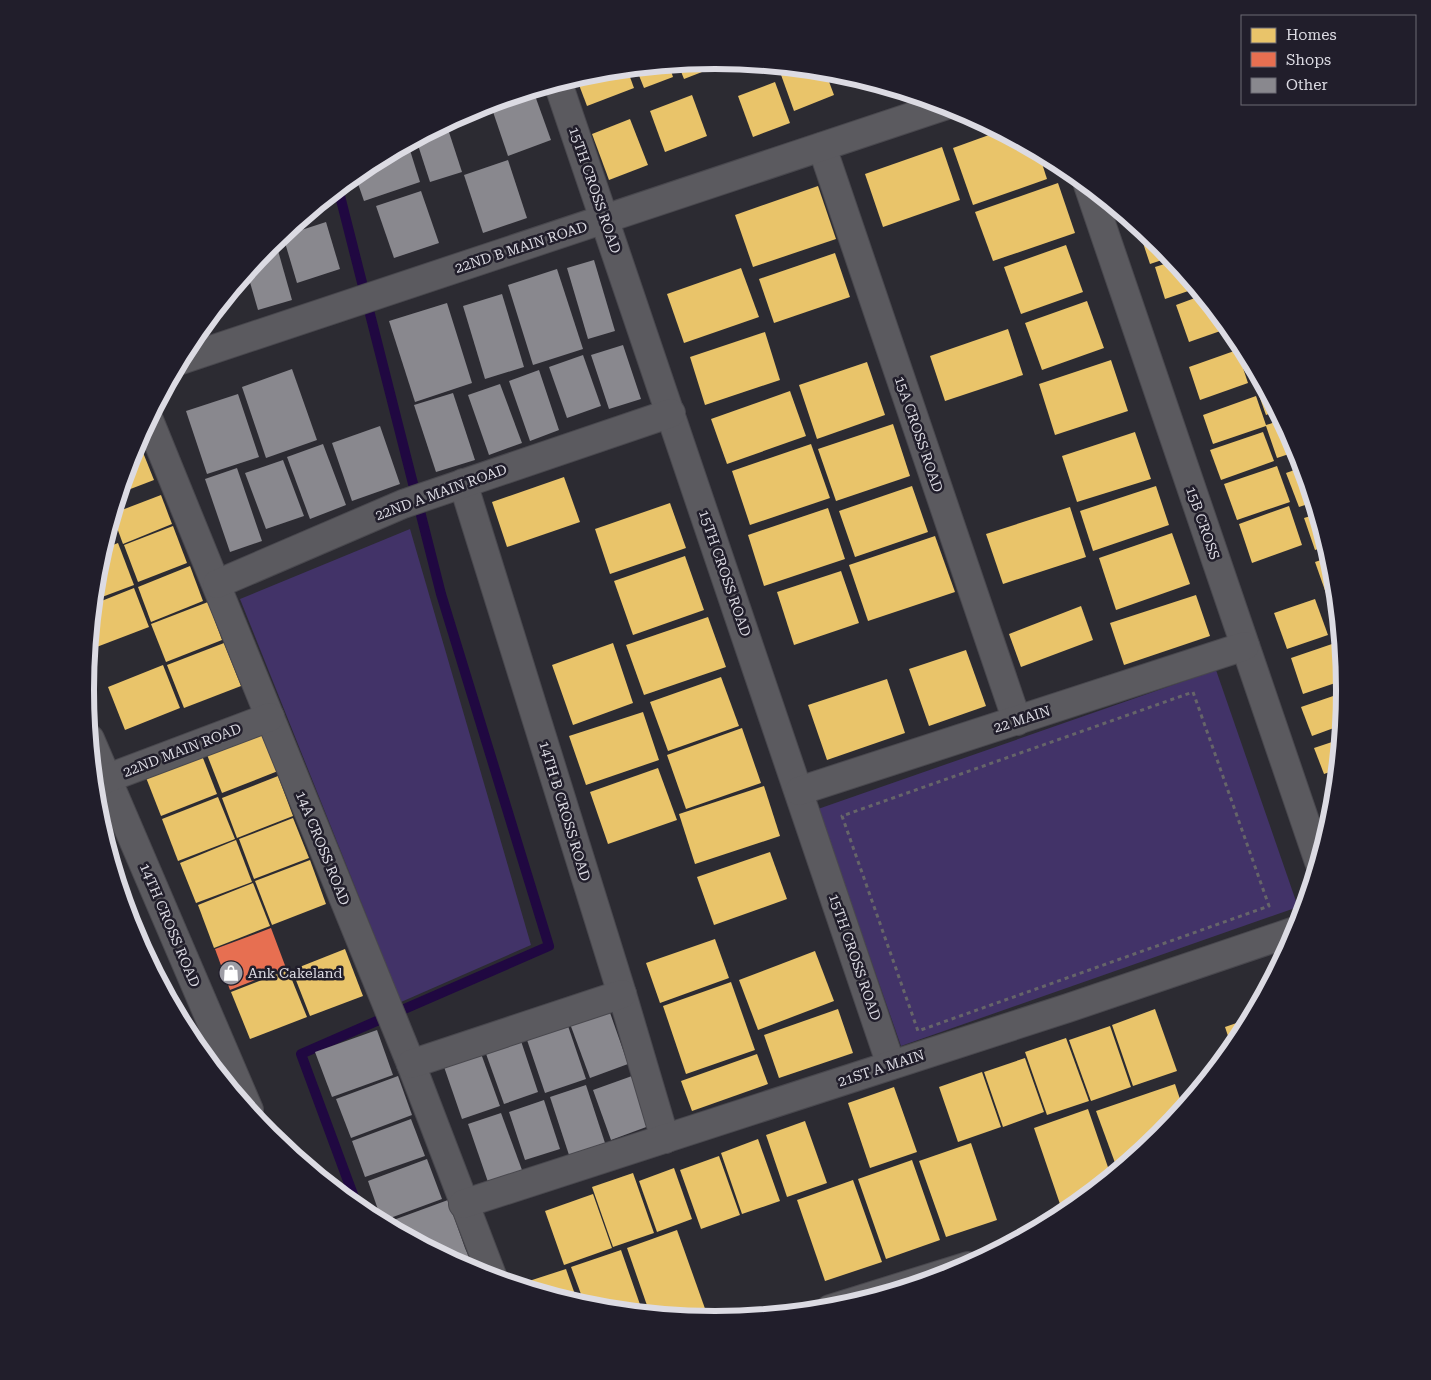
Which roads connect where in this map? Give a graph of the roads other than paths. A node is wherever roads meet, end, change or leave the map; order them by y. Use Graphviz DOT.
graph roads {
  1 [pos="560,89"];
  2 [pos="935,109"];
  3 [pos="822,147"];
  4 [pos="1092,195"];
  5 [pos="604,219"];
  6 [pos="192,356"];
  7 [pos="670,413"];
  8 [pos="152,428"];
  9 [pos="463,483"];
  10 [pos="217,584"];
  11 [pos="1245,646"];
  12 [pos="270,717"];
  13 [pos="1017,720"];
  14 [pos="101,781"];
  15 [pos="102,783"];
  16 [pos="799,791"];
  17 [pos="1315,854"];
  18 [pos="1286,934"];
  19 [pos="622,994"];
  20 [pos="411,1064"];
  21 [pos="891,1064"];
  22 [pos="242,1092"];
  23 [pos="665,1139"];
  24 [pos="463,1204"];
  25 [pos="489,1268"];
  1 -- 5 [label="street, 15TH CROSS ROAD"];
  2 -- 3 [label="street, 22ND B MAIN ROAD"];
  3 -- 5 [label="street, 22ND B MAIN ROAD"];
  3 -- 13 [label="street, 15A CROSS ROAD"];
  4 -- 11 [label="street, 15B CROSS"];
  5 -- 6 [label="street, 22ND B MAIN ROAD"];
  5 -- 7 [label="street, 15TH CROSS ROAD"];
  7 -- 9 [label="street, 22ND A MAIN ROAD"];
  7 -- 16 [label="street, 15TH CROSS ROAD"];
  8 -- 10 [label="street, 14A CROSS ROAD"];
  9 -- 10 [label="street, 22ND A MAIN ROAD"];
  9 -- 19 [label="street, 14TH B CROSS ROAD"];
  10 -- 12 [label="street, 14A CROSS ROAD"];
  11 -- 13 [label="street, 22 MAIN"];
  11 -- 17 [label="street, 15B CROSS"];
  12 -- 14 [label="street, 22ND MAIN ROAD"];
  12 -- 20 [label="street, 14A CROSS ROAD"];
  13 -- 16 [label="street, 22 MAIN"];
  15 -- 22 [label="street, 14TH CROSS ROAD"];
  16 -- 21 [label="street, 15TH CROSS ROAD"];
  18 -- 21 [label="street, 21ST A MAIN"];
  19 -- 20 [label="street"];
  19 -- 23 [label="street, 14TH B CROSS ROAD"];
  20 -- 24 [label="street, 14A CROSS ROAD"];
  21 -- 23 [label="street, 21ST A MAIN"];
  23 -- 24 [label="street, 21ST A MAIN"];
  24 -- 25 [label="street, 14A CROSS ROAD"];
}
